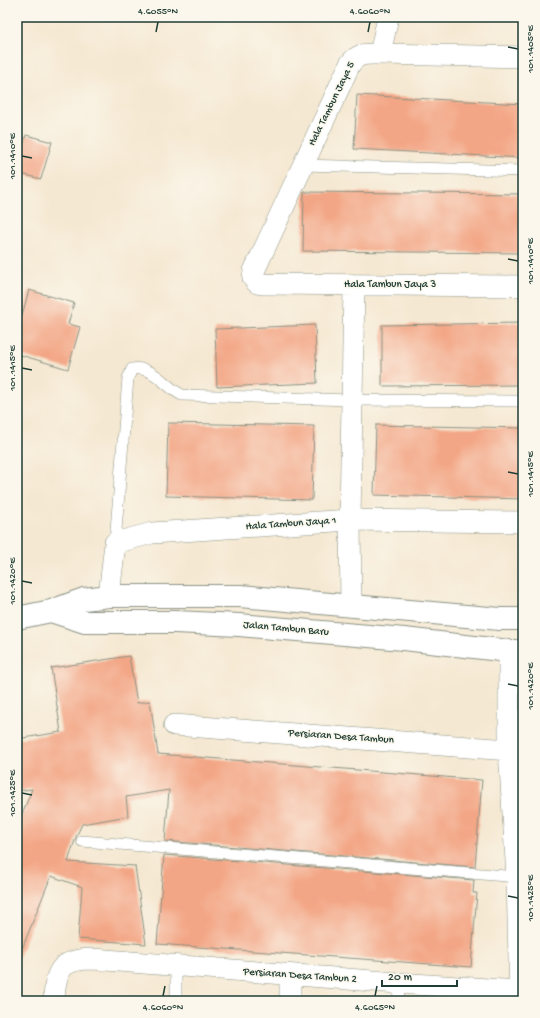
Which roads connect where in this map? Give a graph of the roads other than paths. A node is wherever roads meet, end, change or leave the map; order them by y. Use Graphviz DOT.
graph roads {
  1 [pos="388,17"];
  2 [pos="380,54"];
  3 [pos="523,57"];
  4 [pos="302,165"];
  5 [pos="523,171"];
  6 [pos="257,283"];
  7 [pos="354,285"];
  8 [pos="523,286"];
  9 [pos="353,400"];
  10 [pos="523,401"];
  11 [pos="350,520"];
  12 [pos="523,522"];
  13 [pos="115,543"];
  14 [pos="109,596"];
  15 [pos="351,606"];
  16 [pos="51,610"];
  17 [pos="17,618"];
  18 [pos="523,619"];
  19 [pos="291,629"];
  20 [pos="404,639"];
  21 [pos="518,647"];
  22 [pos="174,725"];
  23 [pos="509,750"];
  24 [pos="82,841"];
  25 [pos="517,877"];
  26 [pos="176,966"];
  27 [pos="290,975"];
  28 [pos="399,992"];
  29 [pos="520,996"];
  30 [pos="54,1001"];
  31 [pos="176,1001"];
  32 [pos="290,1001"];
  1 -- 2 [label="street"];
  2 -- 3 [label="street, Hala Tambun Jaya 5"];
  2 -- 4 [label="street, Hala Tambun Jaya 5"];
  4 -- 5 [label="lane"];
  4 -- 6 [label="street, Hala Tambun Jaya 5"];
  6 -- 7 [label="street, Hala Tambun Jaya 3"];
  7 -- 8 [label="street, Hala Tambun Jaya 3"];
  7 -- 9 [label="street"];
  9 -- 10 [label="lane"];
  9 -- 11 [label="street"];
  9 -- 13 [label="lane"];
  11 -- 12 [label="street, Hala Tambun Jaya 1"];
  11 -- 13 [label="street, Hala Tambun Jaya 1"];
  11 -- 15 [label="street"];
  13 -- 14 [label="street"];
  14 -- 15 [label="main road"];
  14 -- 16 [label="main road"];
  15 -- 18 [label="main road"];
  15 -- 19 [label="main road"];
  15 -- 20 [label="main road"];
  16 -- 17 [label="main road"];
  16 -- 19 [label="main road, Jalan Tambun Baru"];
  19 -- 20 [label="main road, Jalan Tambun Baru"];
  20 -- 21 [label="main road, Jalan Tambun Baru"];
  21 -- 23 [label="street"];
  22 -- 23 [label="street, Persiaran Desa Tambun"];
  23 -- 25 [label="street"];
  24 -- 25 [label="lane"];
  25 -- 29 [label="street"];
  26 -- 27 [label="street, Persiaran Desa Tambun 2"];
  26 -- 30 [label="street, Persiaran Desa Tambun 2"];
  26 -- 31 [label="lane"];
  27 -- 28 [label="street, Persiaran Desa Tambun 2"];
  27 -- 32 [label="street"];
  28 -- 29 [label="street, Persiaran Desa Tambun 2"];
}
